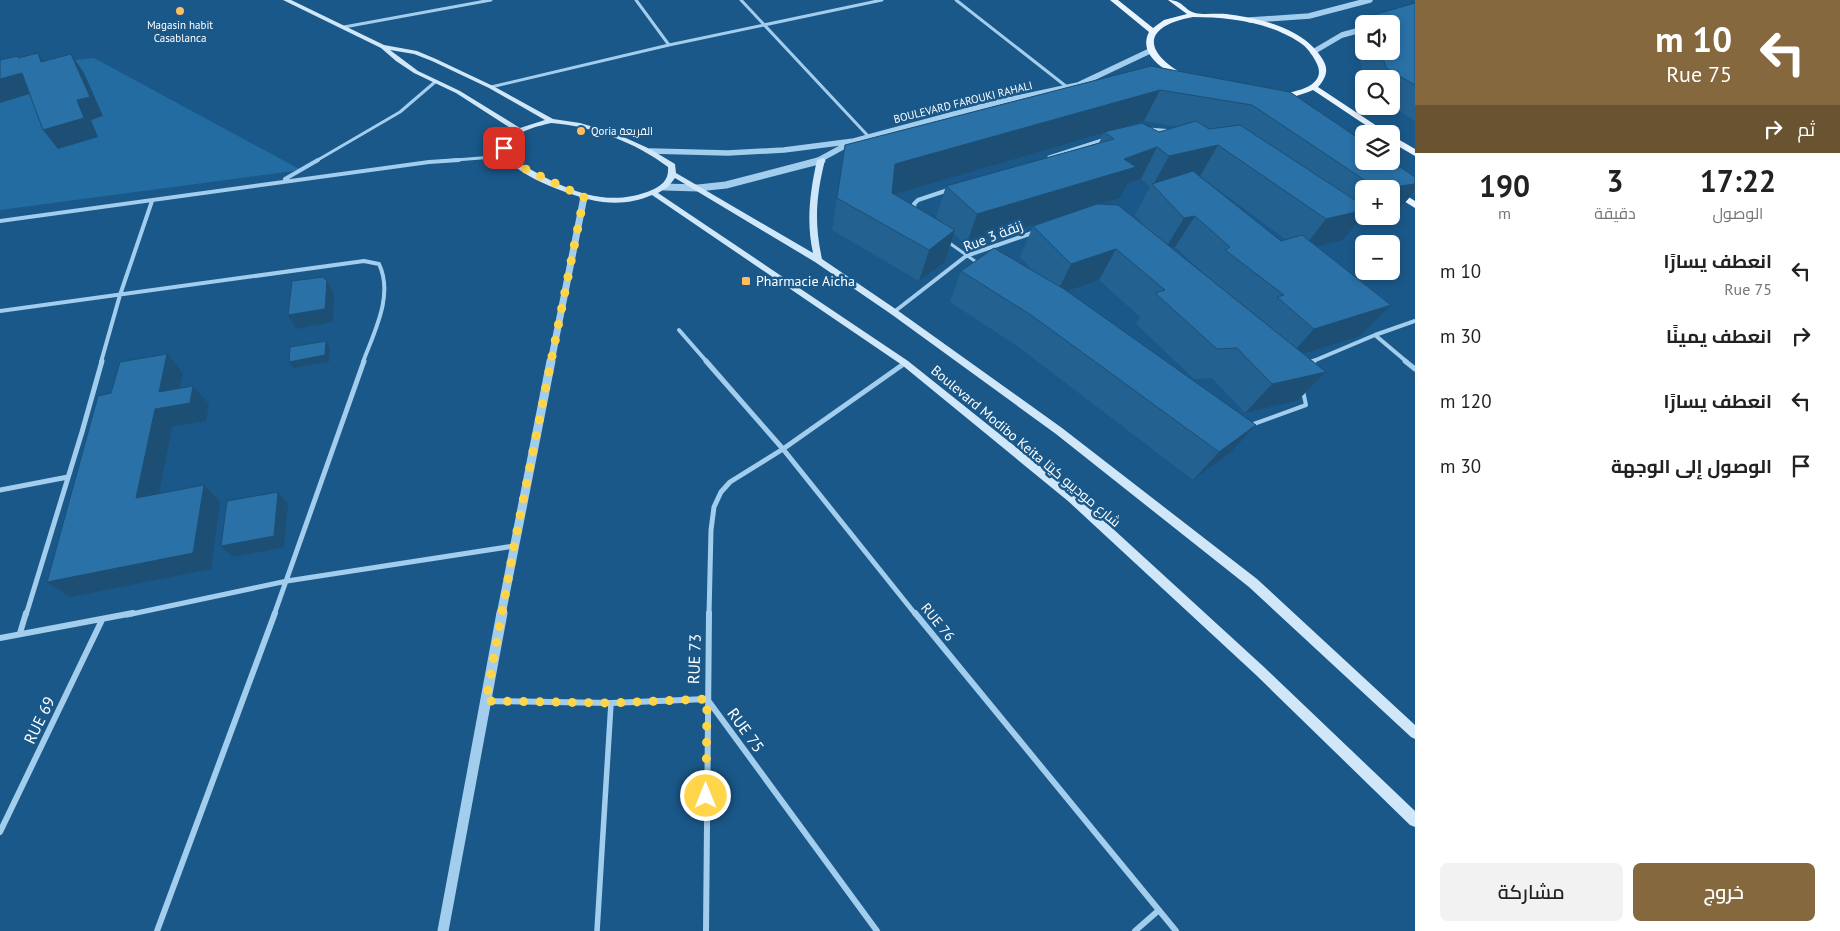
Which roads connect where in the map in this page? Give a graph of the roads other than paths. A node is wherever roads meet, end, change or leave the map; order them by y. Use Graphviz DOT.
graph roads {
  1 [pos="286,0"];
  2 [pos="491,0"];
  3 [pos="636,0"];
  4 [pos="741,0"];
  5 [pos="882,0"];
  6 [pos="956,0"];
  7 [pos="1114,0"];
  8 [pos="1172,0"];
  9 [pos="1370,0"];
  10 [pos="1193,15"];
  11 [pos="1250,20"];
  12 [pos="763,25"];
  13 [pos="344,27"];
  14 [pos="1152,31"];
  15 [pos="1355,31"];
  16 [pos="670,45"];
  17 [pos="383,47"];
  18 [pos="1152,50"];
  19 [pos="1313,52"];
  20 [pos="435,82"];
  21 [pos="1078,85"];
  22 [pos="1097,85"];
  23 [pos="1186,86"];
  24 [pos="1205,86"];
  25 [pos="491,87"];
  26 [pos="1067,87"];
  27 [pos="1313,87"];
  28 [pos="1252,96"];
  29 [pos="1268,106"];
  30 [pos="551,121"];
  31 [pos="1371,125"];
  32 [pos="1145,129"];
  33 [pos="519,131"];
  34 [pos="1180,132"];
  35 [pos="869,137"];
  36 [pos="1108,138"];
  37 [pos="854,141"];
  38 [pos="1400,144"];
  39 [pos="651,151"];
  40 [pos="1415,153"];
  41 [pos="506,156"];
  42 [pos="1043,159"];
  43 [pos="821,160"];
  44 [pos="673,174"];
  45 [pos="282,182"];
  46 [pos="959,186"];
  47 [pos="664,187"];
  48 [pos="698,188"];
  49 [pos="654,193"];
  50 [pos="1400,195"];
  51 [pos="584,197"];
  52 [pos="152,201"];
  53 [pos="1415,205"];
  54 [pos="918,220"];
  55 [pos="0,221"];
  56 [pos="1044,229"];
  57 [pos="946,240"];
  58 [pos="966,256"];
  59 [pos="818,260"];
  60 [pos="982,266"];
  61 [pos="120,295"];
  62 [pos="0,311"];
  63 [pos="894,312"];
  64 [pos="1415,321"];
  65 [pos="679,330"];
  66 [pos="1375,335"];
  67 [pos="905,363"];
  68 [pos="1300,366"];
  69 [pos="1415,369"];
  70 [pos="1302,387"];
  71 [pos="1243,428"];
  72 [pos="783,449"];
  73 [pos="68,477"];
  74 [pos="0,490"];
  75 [pos="514,546"];
  76 [pos="287,581"];
  77 [pos="102,620"];
  78 [pos="20,633"];
  79 [pos="0,638"];
  80 [pos="707,699"];
  81 [pos="486,701"];
  82 [pos="611,703"];
  83 [pos="1415,733"];
  84 [pos="1415,820"];
  85 [pos="0,832"];
  86 [pos="1159,910"];
  87 [pos="157,931"];
  88 [pos="443,931"];
  89 [pos="598,931"];
  90 [pos="706,931"];
  91 [pos="877,931"];
  92 [pos="1134,931"];
  93 [pos="1176,931"];
  1 -- 13 [label="main road"];
  2 -- 13 [label="street"];
  3 -- 16 [label="street"];
  4 -- 12 [label="street"];
  5 -- 12 [label="street"];
  6 -- 26 [label="street"];
  7 -- 14 [label="main road"];
  8 -- 10 [label="main road"];
  9 -- 11 [label="street"];
  10 -- 11 [label="main road"];
  10 -- 14 [label="main road"];
  11 -- 19 [label="main road"];
  12 -- 16 [label="street"];
  12 -- 35 [label="street"];
  13 -- 17 [label="main road"];
  14 -- 18 [label="main road"];
  15 -- 19 [label="street"];
  16 -- 25 [label="street"];
  17 -- 20 [label="main road"];
  17 -- 25 [label="main road"];
  18 -- 21 [label="street, BOULEVARD FAROUKI RAHALI"];
  18 -- 24 [label="main road"];
  19 -- 27 [label="main road"];
  20 -- 33 [label="main road"];
  20 -- 45 [label="street"];
  21 -- 22 [label="street, BOULEVARD FAROUKI RAHALI"];
  21 -- 26 [label="street, BOULEVARD FAROUKI RAHALI"];
  23 -- 24 [label="street"];
  24 -- 28 [label="main road"];
  25 -- 30 [label="main road"];
  26 -- 35 [label="street, BOULEVARD FAROUKI RAHALI"];
  27 -- 28 [label="main road"];
  27 -- 31 [label="main road"];
  28 -- 29 [label="main road"];
  30 -- 33 [label="main road"];
  30 -- 39 [label="main road"];
  32 -- 34 [label="street"];
  33 -- 41 [label="main road"];
  35 -- 37 [label="street, BOULEVARD FAROUKI RAHALI"];
  36 -- 42 [label="street"];
  37 -- 39 [label="street, BOULEVARD FAROUKI RAHALI"];
  37 -- 43 [label="street, BOULEVARD FAROUKI RAHALI"];
  38 -- 40 [label="main road"];
  39 -- 44 [label="main road"];
  41 -- 45 [label="street"];
  41 -- 51 [label="main road"];
  43 -- 48 [label="street, BOULEVARD FAROUKI RAHALI"];
  43 -- 59 [label="main road"];
  44 -- 47 [label="main road"];
  44 -- 48 [label="main road, Boulevard Modibo Keita شارع موديبو كيتا"];
  45 -- 52 [label="street"];
  46 -- 54 [label="street"];
  47 -- 48 [label="street, BOULEVARD FAROUKI RAHALI"];
  47 -- 49 [label="main road"];
  48 -- 59 [label="main road, Boulevard Modibo Keita شارع موديبو كيتا"];
  49 -- 51 [label="main road"];
  49 -- 67 [label="main road, Boulevard Modibo Keita شارع موديبو كيتا"];
  50 -- 53 [label="main road"];
  51 -- 75 [label="street"];
  52 -- 55 [label="street"];
  52 -- 61 [label="street"];
  56 -- 58 [label="street, Rue 3 زنقة"];
  57 -- 58 [label="lane"];
  58 -- 60 [label="lane"];
  58 -- 63 [label="street, Rue 3 زنقة"];
  59 -- 63 [label="main road, Boulevard Modibo Keita شارع موديبو كيتا"];
  61 -- 62 [label="street"];
  61 -- 73 [label="street"];
  61 -- 76 [label="street"];
  63 -- 83 [label="main road, Boulevard Modibo Keita شارع موديبو كيتا"];
  64 -- 66 [label="street"];
  65 -- 72 [label="street, RUE 76"];
  66 -- 68 [label="street"];
  66 -- 69 [label="street"];
  67 -- 72 [label="street"];
  67 -- 84 [label="main road, Boulevard Modibo Keita شارع موديبو كيتا"];
  70 -- 71 [label="lane"];
  72 -- 80 [label="street, RUE 73"];
  72 -- 86 [label="street, RUE 76"];
  73 -- 74 [label="street"];
  73 -- 78 [label="street"];
  75 -- 76 [label="street"];
  75 -- 81 [label="street"];
  76 -- 77 [label="street"];
  76 -- 87 [label="street"];
  77 -- 78 [label="street"];
  77 -- 85 [label="street, RUE 69"];
  78 -- 79 [label="street"];
  80 -- 82 [label="street"];
  80 -- 90 [label="street, RUE 73"];
  80 -- 91 [label="street, RUE 75"];
  81 -- 82 [label="street"];
  81 -- 88 [label="street"];
  82 -- 89 [label="street"];
  86 -- 92 [label="street"];
  86 -- 93 [label="street, RUE 76"];
}
